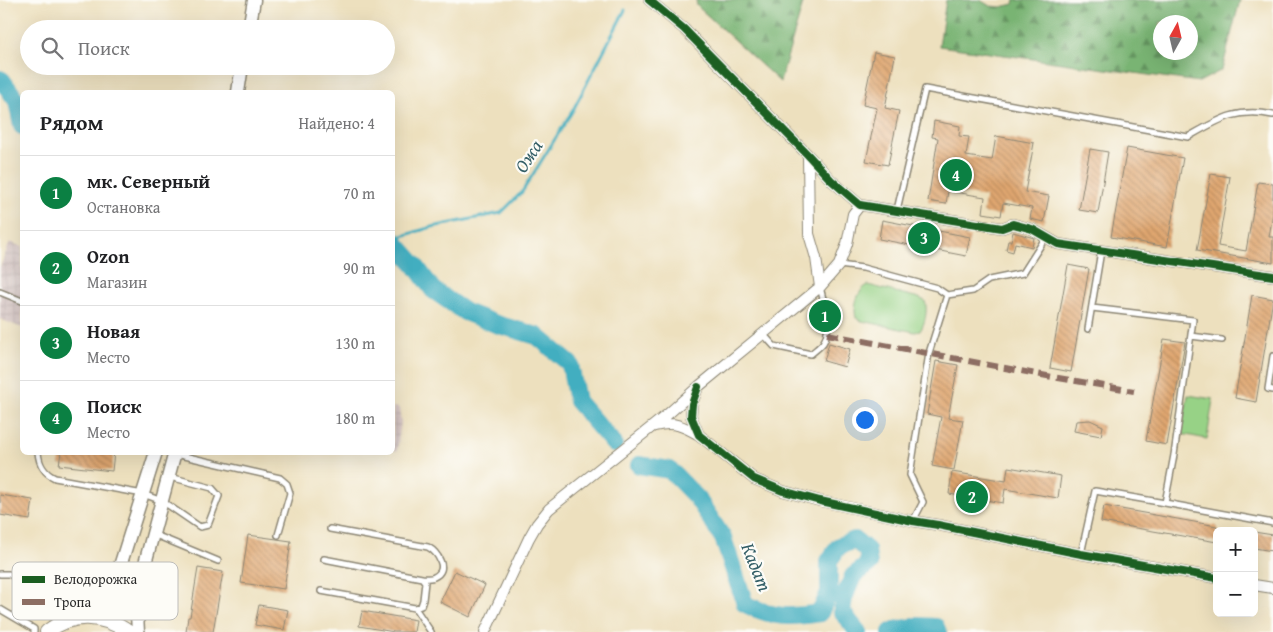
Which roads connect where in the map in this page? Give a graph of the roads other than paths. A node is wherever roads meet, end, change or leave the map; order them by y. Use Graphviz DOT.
graph roads {
  1 [pos="254,0"];
  2 [pos="649,0"];
  3 [pos="251,20"];
  4 [pos="241,75"];
  5 [pos="238,90"];
  6 [pos="1273,115"];
  7 [pos="808,154"];
  8 [pos="860,205"];
  9 [pos="897,210"];
  10 [pos="1046,237"];
  11 [pos="1101,250"];
  12 [pos="839,265"];
  13 [pos="1273,276"];
  14 [pos="820,287"];
  15 [pos="0,292"];
  16 [pos="947,295"];
  17 [pos="20,300"];
  18 [pos="1092,308"];
  19 [pos="1088,329"];
  20 [pos="764,335"];
  21 [pos="1191,336"];
  22 [pos="1222,340"];
  23 [pos="1273,356"];
  24 [pos="698,387"];
  25 [pos="1273,390"];
  26 [pos="651,427"];
  27 [pos="699,435"];
  28 [pos="38,455"];
  29 [pos="155,455"];
  30 [pos="174,455"];
  31 [pos="183,455"];
  32 [pos="169,476"];
  33 [pos="143,494"];
  34 [pos="162,501"];
  35 [pos="1165,503"];
  36 [pos="913,521"];
  37 [pos="1273,524"];
  38 [pos="330,529"];
  39 [pos="153,534"];
  40 [pos="278,535"];
  41 [pos="1082,554"];
  42 [pos="324,560"];
  43 [pos="218,561"];
  44 [pos="121,562"];
  45 [pos="145,562"];
  46 [pos="0,574"];
  47 [pos="12,576"];
  48 [pos="1213,577"];
  49 [pos="422,578"];
  50 [pos="1258,586"];
  51 [pos="1273,588"];
  52 [pos="321,591"];
  53 [pos="416,608"];
  54 [pos="0,609"];
  55 [pos="12,616"];
  56 [pos="19,620"];
  57 [pos="68,620"];
  58 [pos="69,620"];
  59 [pos="106,620"];
  60 [pos="65,621"];
  61 [pos="34,632"];
  62 [pos="47,632"];
  63 [pos="128,632"];
  64 [pos="431,632"];
  65 [pos="485,632"];
  1 -- 3 [label="street"];
  2 -- 7 [label="street"];
  4 -- 5 [label="street"];
  6 -- 9 [label="lane"];
  7 -- 8 [label="street"];
  7 -- 14 [label="street"];
  8 -- 9 [label="street"];
  8 -- 12 [label="street"];
  9 -- 10 [label="street"];
  10 -- 11 [label="street"];
  10 -- 16 [label="lane"];
  11 -- 13 [label="street"];
  11 -- 18 [label="lane"];
  12 -- 14 [label="street"];
  12 -- 16 [label="lane"];
  14 -- 20 [label="street"];
  14 -- 20 [label="lane"];
  15 -- 17 [label="lane"];
  16 -- 36 [label="lane"];
  18 -- 19 [label="lane"];
  18 -- 21 [label="lane"];
  20 -- 24 [label="street"];
  21 -- 22 [label="lane"];
  21 -- 35 [label="lane"];
  23 -- 25 [label="lane"];
  24 -- 26 [label="street"];
  24 -- 27 [label="street"];
  26 -- 27 [label="street"];
  26 -- 65 [label="street"];
  27 -- 36 [label="street"];
  28 -- 33 [label="lane"];
  29 -- 33 [label="street"];
  30 -- 32 [label="street"];
  31 -- 40 [label="lane"];
  32 -- 34 [label="street"];
  32 -- 34 [label="lane"];
  33 -- 34 [label="lane"];
  33 -- 44 [label="street"];
  34 -- 39 [label="street"];
  35 -- 37 [label="lane"];
  35 -- 41 [label="lane"];
  36 -- 41 [label="street"];
  38 -- 49 [label="lane"];
  39 -- 43 [label="lane"];
  39 -- 45 [label="street"];
  41 -- 48 [label="street"];
  42 -- 49 [label="lane"];
  46 -- 47 [label="lane"];
  49 -- 53 [label="lane"];
  50 -- 51 [label="street"];
  52 -- 53 [label="lane"];
  53 -- 64 [label="lane"];
  54 -- 55 [label="lane"];
  56 -- 61 [label="lane"];
  57 -- 60 [label="street"];
  58 -- 60 [label="main road"];
  59 -- 63 [label="main road"];
  60 -- 62 [label="main road"];
}
